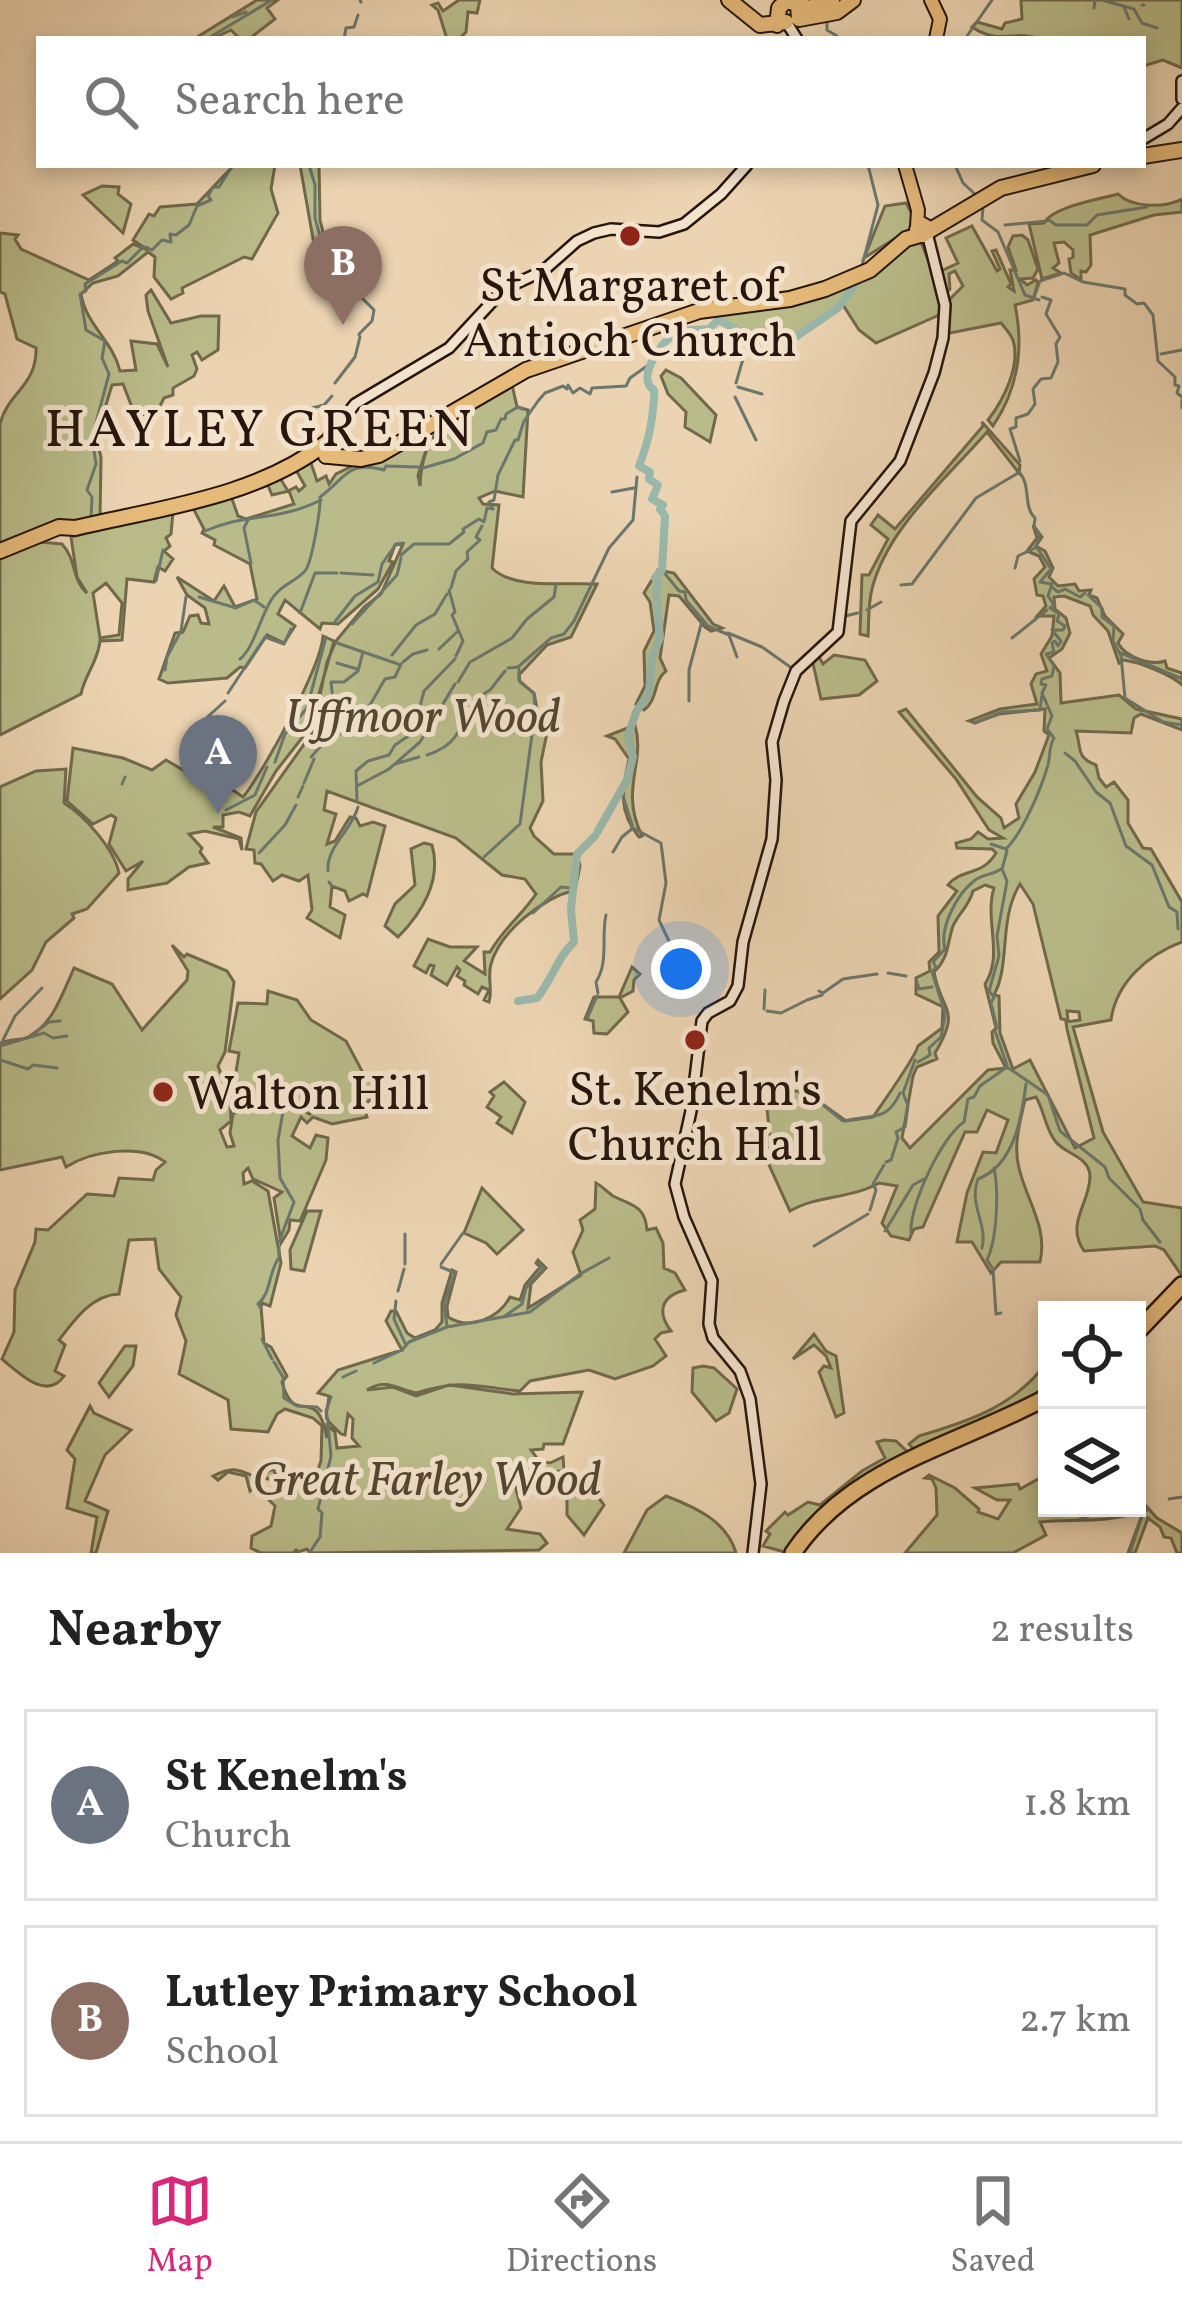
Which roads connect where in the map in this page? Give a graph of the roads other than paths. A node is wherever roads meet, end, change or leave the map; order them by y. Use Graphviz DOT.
graph roads {
  1 [pos="729,0"];
  2 [pos="853,0"];
  3 [pos="835,6"];
  4 [pos="936,6"];
  5 [pos="790,22"];
  6 [pos="938,36"];
  7 [pos="1182,81"];
  8 [pos="1182,99"];
  9 [pos="1182,108"];
  10 [pos="1146,144"];
  11 [pos="1146,146"];
  12 [pos="1182,147"];
  13 [pos="744,168"];
  14 [pos="909,168"];
  15 [pos="1066,168"];
  16 [pos="1082,168"];
  17 [pos="923,231"];
  18 [pos="327,447"];
  19 [pos="0,554"];
  20 [pos="1182,1288"];
  21 [pos="1146,1325"];
  22 [pos="1038,1403"];
  23 [pos="753,1553"];
  24 [pos="795,1553"];
  1 -- 5 [label="highway"];
  2 -- 3 [label="highway"];
  3 -- 5 [label="highway"];
  4 -- 6 [label="main road"];
  7 -- 8 [label="main road"];
  9 -- 10 [label="main road"];
  11 -- 12 [label="highway"];
  13 -- 18 [label="main road"];
  14 -- 17 [label="main road"];
  15 -- 17 [label="highway"];
  16 -- 17 [label="highway"];
  17 -- 18 [label="highway"];
  17 -- 23 [label="main road"];
  18 -- 19 [label="highway"];
  20 -- 21 [label="highway"];
  22 -- 24 [label="highway"];
}
